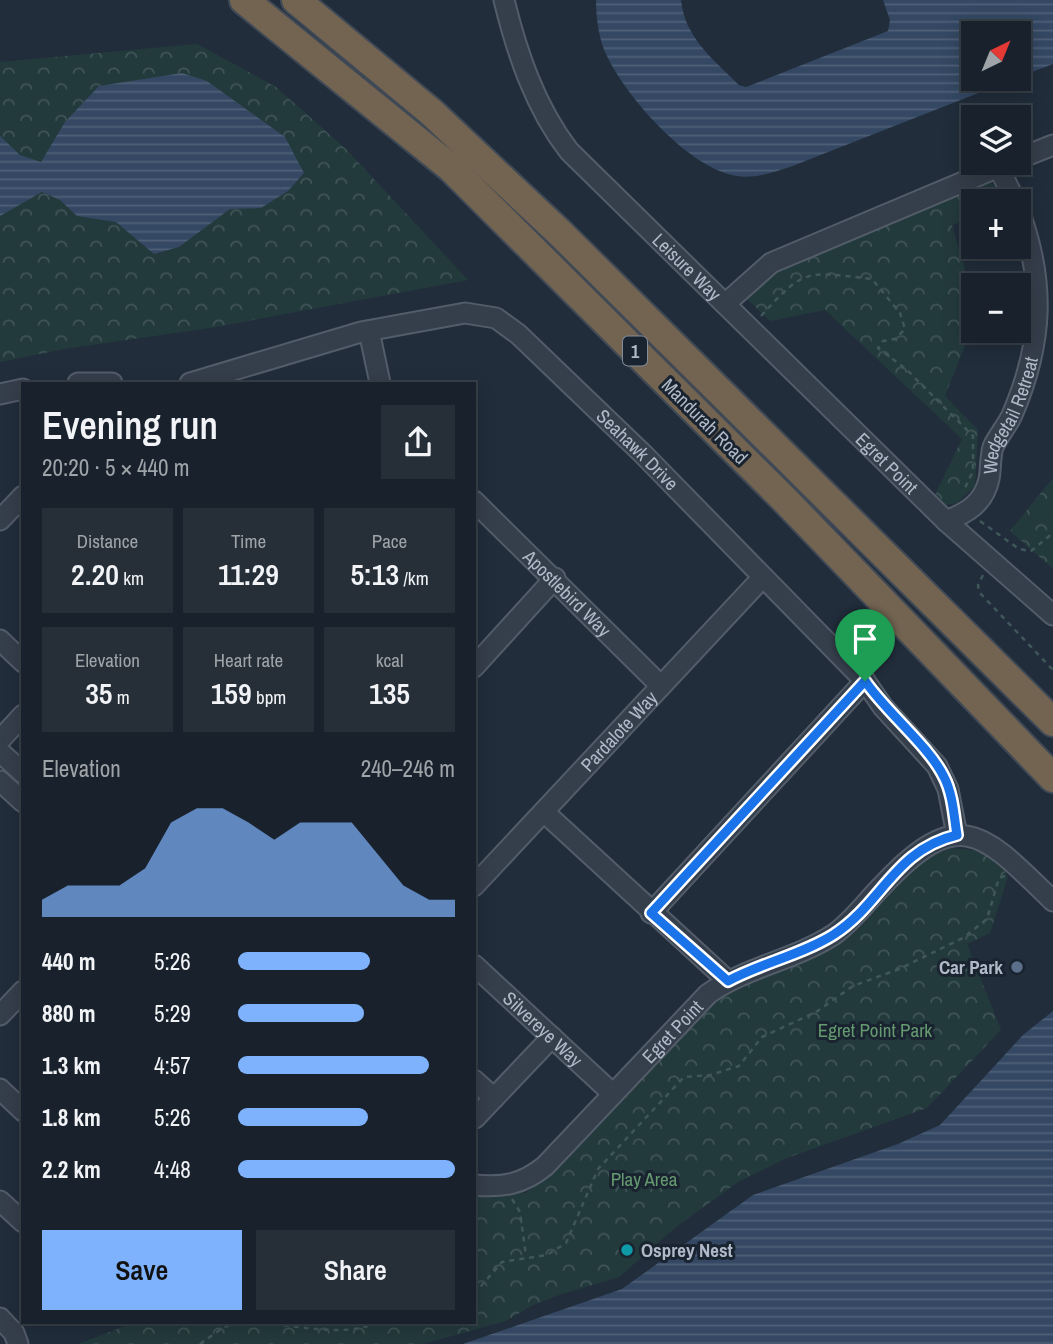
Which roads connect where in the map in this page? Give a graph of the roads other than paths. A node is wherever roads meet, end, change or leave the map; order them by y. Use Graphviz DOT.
graph roads {
  1 [pos="244,0"];
  2 [pos="296,0"];
  3 [pos="505,0"];
  4 [pos="1053,145"];
  5 [pos="1031,154"];
  6 [pos="979,175"];
  7 [pos="1031,246"];
  8 [pos="725,304"];
  9 [pos="369,331"];
  10 [pos="1044,352"];
  11 [pos="216,381"];
  12 [pos="380,382"];
  13 [pos="21,389"];
  14 [pos="0,394"];
  15 [pos="21,498"];
  16 [pos="476,503"];
  17 [pos="0,520"];
  18 [pos="946,522"];
  19 [pos="763,577"];
  20 [pos="555,578"];
  21 [pos="1053,615"];
  22 [pos="0,640"];
  23 [pos="21,660"];
  24 [pos="476,665"];
  25 [pos="865,681"];
  26 [pos="661,687"];
  27 [pos="21,717"];
  28 [pos="1053,722"];
  29 [pos="0,740"];
  30 [pos="0,752"];
  31 [pos="21,771"];
  32 [pos="1053,778"];
  33 [pos="2,788"];
  34 [pos="21,801"];
  35 [pos="544,812"];
  36 [pos="957,835"];
  37 [pos="476,884"];
  38 [pos="1053,901"];
  39 [pos="651,913"];
  40 [pos="476,967"];
  41 [pos="728,981"];
  42 [pos="21,993"];
  43 [pos="0,1015"];
  44 [pos="552,1037"];
  45 [pos="476,1082"];
  46 [pos="0,1090"];
  47 [pos="613,1094"];
  48 [pos="494,1098"];
  49 [pos="21,1109"];
  50 [pos="476,1116"];
  51 [pos="476,1185"];
  52 [pos="0,1201"];
  53 [pos="21,1218"];
  54 [pos="0,1318"];
  55 [pos="18,1344"];
  1 -- 32 [label="highway, Mandurah Road / 1"];
  2 -- 28 [label="highway, Mandurah Road / 1"];
  3 -- 8 [label="street, Leisure Way"];
  4 -- 5 [label="street"];
  6 -- 8 [label="street, Leisure Way"];
  7 -- 10 [label="street, Wedgetail Retreat"];
  8 -- 18 [label="street, Egret Point"];
  9 -- 11 [label="street, Seahawk Drive"];
  9 -- 12 [label="street"];
  9 -- 19 [label="street, Seahawk Drive"];
  10 -- 18 [label="street, Wedgetail Retreat"];
  13 -- 14 [label="street"];
  15 -- 17 [label="street"];
  16 -- 20 [label="street, Apostlebird Way"];
  18 -- 21 [label="street, Egret Point"];
  19 -- 25 [label="street, Seahawk Drive"];
  19 -- 26 [label="street, Pardalote Way"];
  20 -- 24 [label="street"];
  20 -- 26 [label="street, Apostlebird Way"];
  22 -- 23 [label="street"];
  25 -- 36 [label="street, Seahawk Drive"];
  25 -- 39 [label="street"];
  26 -- 35 [label="street, Pardalote Way"];
  27 -- 29 [label="street"];
  30 -- 31 [label="street"];
  33 -- 34 [label="street"];
  35 -- 37 [label="street, Pardalote Way"];
  35 -- 39 [label="street"];
  36 -- 38 [label="street"];
  36 -- 41 [label="street, Egret Point"];
  39 -- 41 [label="street"];
  40 -- 44 [label="street, Silvereye Way"];
  41 -- 47 [label="street, Egret Point"];
  42 -- 43 [label="street"];
  44 -- 47 [label="street, Silvereye Way"];
  44 -- 48 [label="street"];
  45 -- 48 [label="street"];
  46 -- 49 [label="street"];
  47 -- 51 [label="street, Egret Point"];
  48 -- 50 [label="street"];
  52 -- 53 [label="street"];
  54 -- 55 [label="street"];
}
